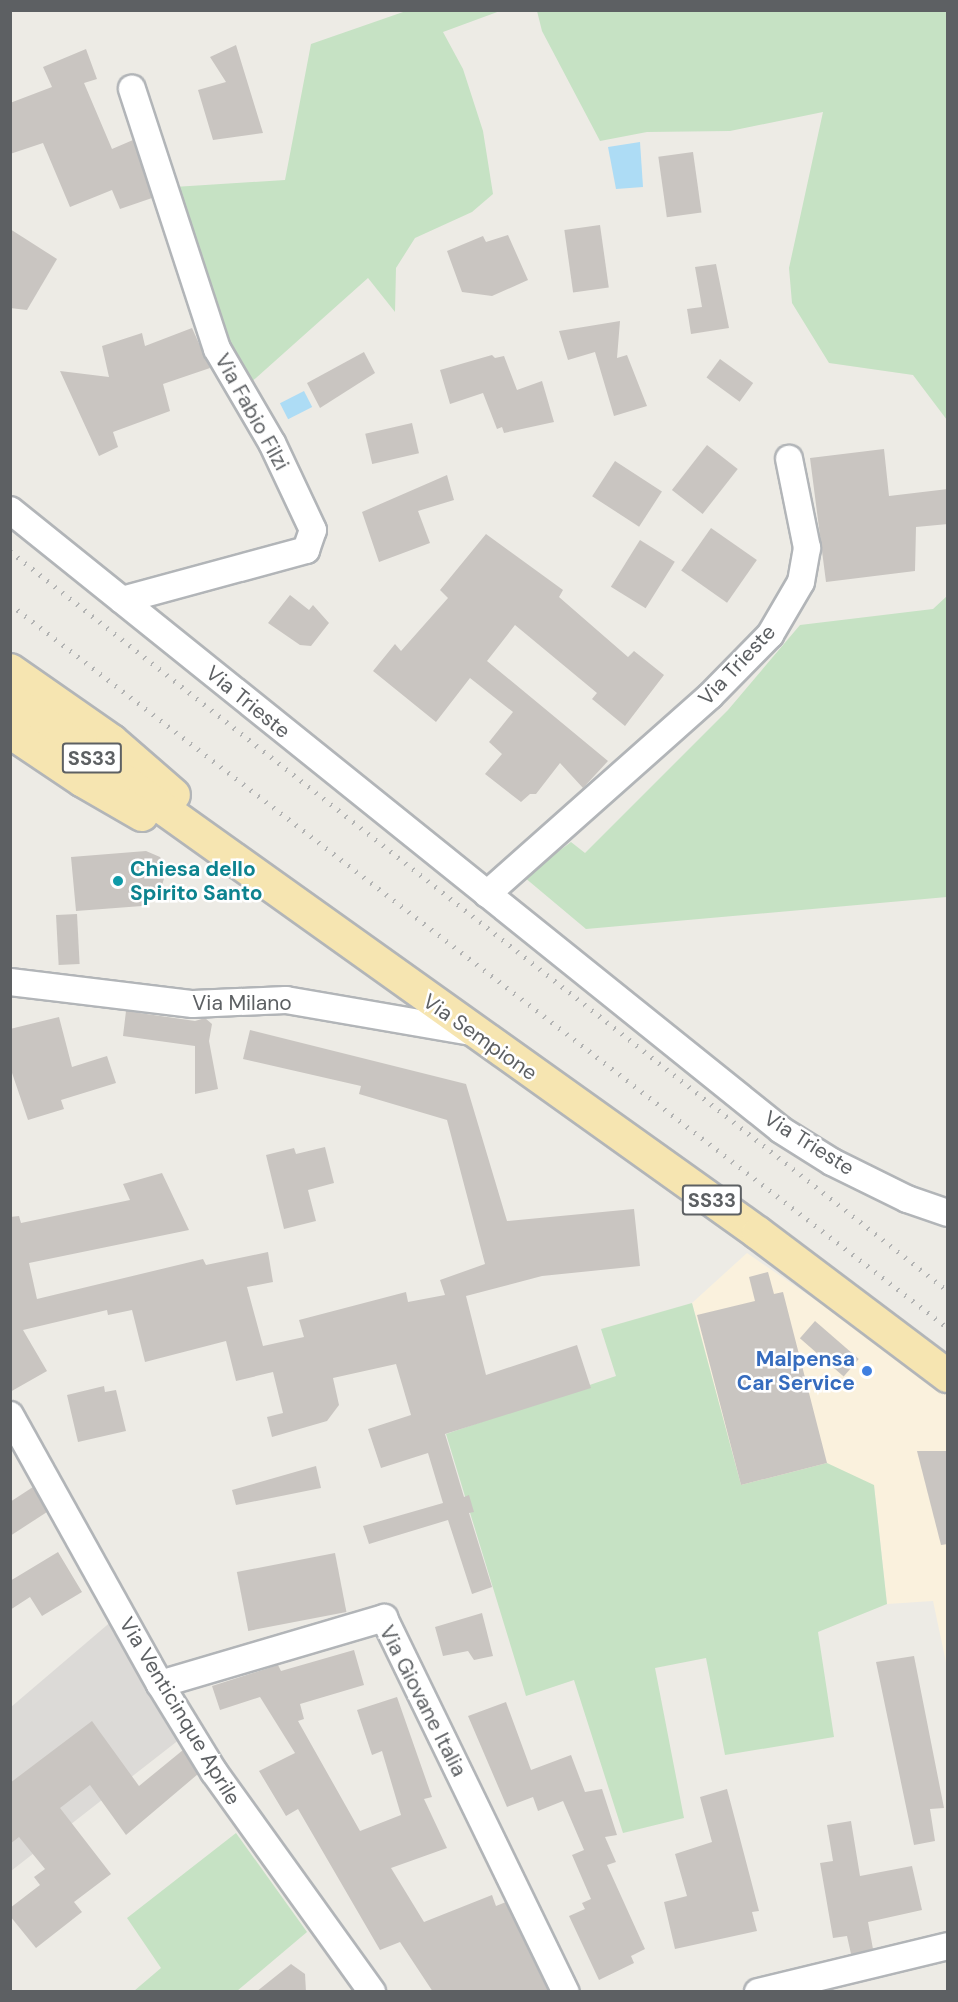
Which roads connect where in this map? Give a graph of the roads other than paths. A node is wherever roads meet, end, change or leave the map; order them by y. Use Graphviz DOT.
graph roads {
  1 [pos="132,89"];
  2 [pos="789,459"];
  3 [pos="10,510"];
  4 [pos="122,600"];
  5 [pos="10,670"];
  6 [pos="10,699"];
  7 [pos="10,732"];
  8 [pos="173,818"];
  9 [pos="223,854"];
  10 [pos="487,894"];
  11 [pos="10,982"];
  12 [pos="471,1032"];
  13 [pos="948,1213"];
  14 [pos="948,1377"];
  15 [pos="10,1415"];
  16 [pos="160,1684"];
  17 [pos="948,1946"];
  18 [pos="372,1992"];
  19 [pos="566,1992"];
  20 [pos="758,1992"];
  1 -- 4 [label="street, Via Fabio Filzi"];
  2 -- 10 [label="street, Via Trieste"];
  3 -- 4 [label="street, Via Trieste"];
  4 -- 10 [label="street, Via Trieste"];
  5 -- 9 [label="main road"];
  6 -- 8 [label="main road, Via Sempione / SS33"];
  7 -- 8 [label="main road"];
  8 -- 9 [label="main road, Via Sempione / SS33"];
  9 -- 12 [label="main road, Via Sempione / SS33"];
  10 -- 13 [label="street, Via Trieste"];
  11 -- 12 [label="street, Via Milano"];
  12 -- 14 [label="main road, Via Sempione / SS33"];
  15 -- 16 [label="street, Via Venticinque Aprile"];
  16 -- 18 [label="street, Via Venticinque Aprile"];
  16 -- 19 [label="street, Via Giovane Italia"];
  17 -- 20 [label="street"];
}
